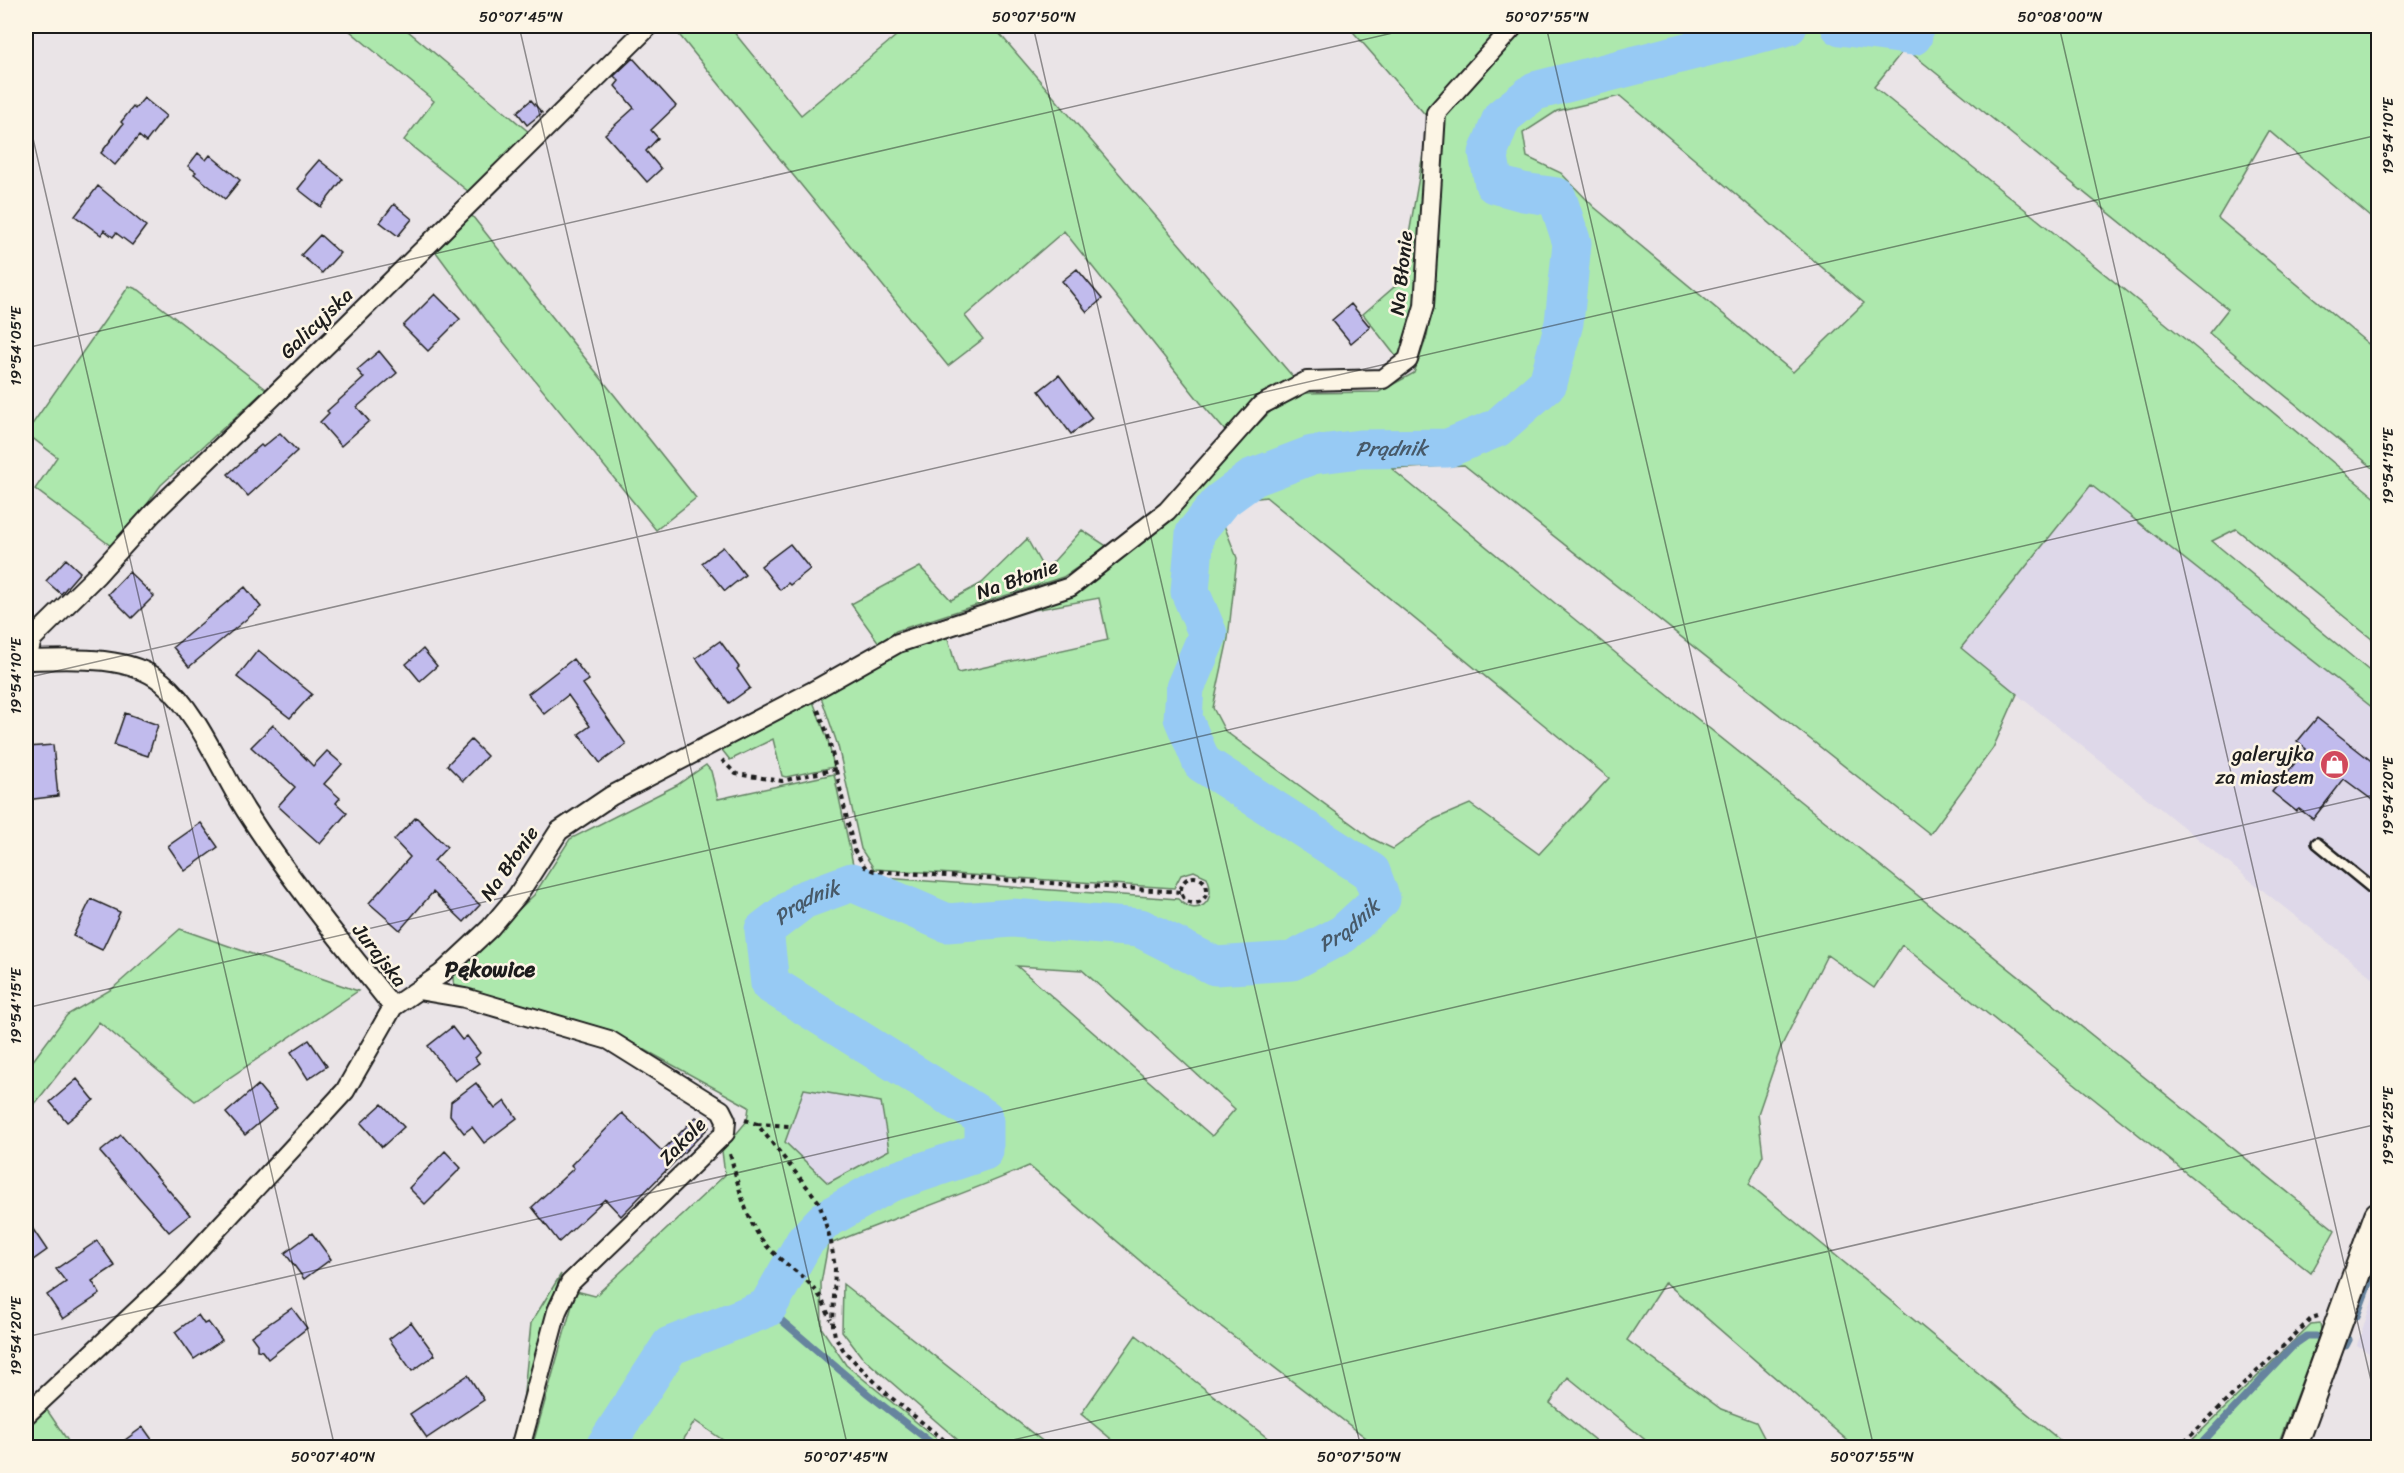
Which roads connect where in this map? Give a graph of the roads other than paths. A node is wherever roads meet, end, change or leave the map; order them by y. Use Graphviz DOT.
graph roads {
  1 [pos="650,26"];
  2 [pos="1514,26"];
  3 [pos="26,660"];
  4 [pos="2317,843"];
  5 [pos="2379,893"];
  6 [pos="418,990"];
  7 [pos="393,1007"];
  8 [pos="2379,1215"];
  9 [pos="26,1414"];
  10 [pos="520,1448"];
  11 [pos="2293,1448"];
  1 -- 3 [label="street, Galicyjska"];
  2 -- 6 [label="street, Na Błonie"];
  3 -- 7 [label="street, Jurajska"];
  4 -- 5 [label="lane"];
  6 -- 7 [label="street, Na Błonie"];
  6 -- 10 [label="street, Zakole"];
  7 -- 9 [label="street, Jurajska"];
  8 -- 11 [label="main road"];
}
